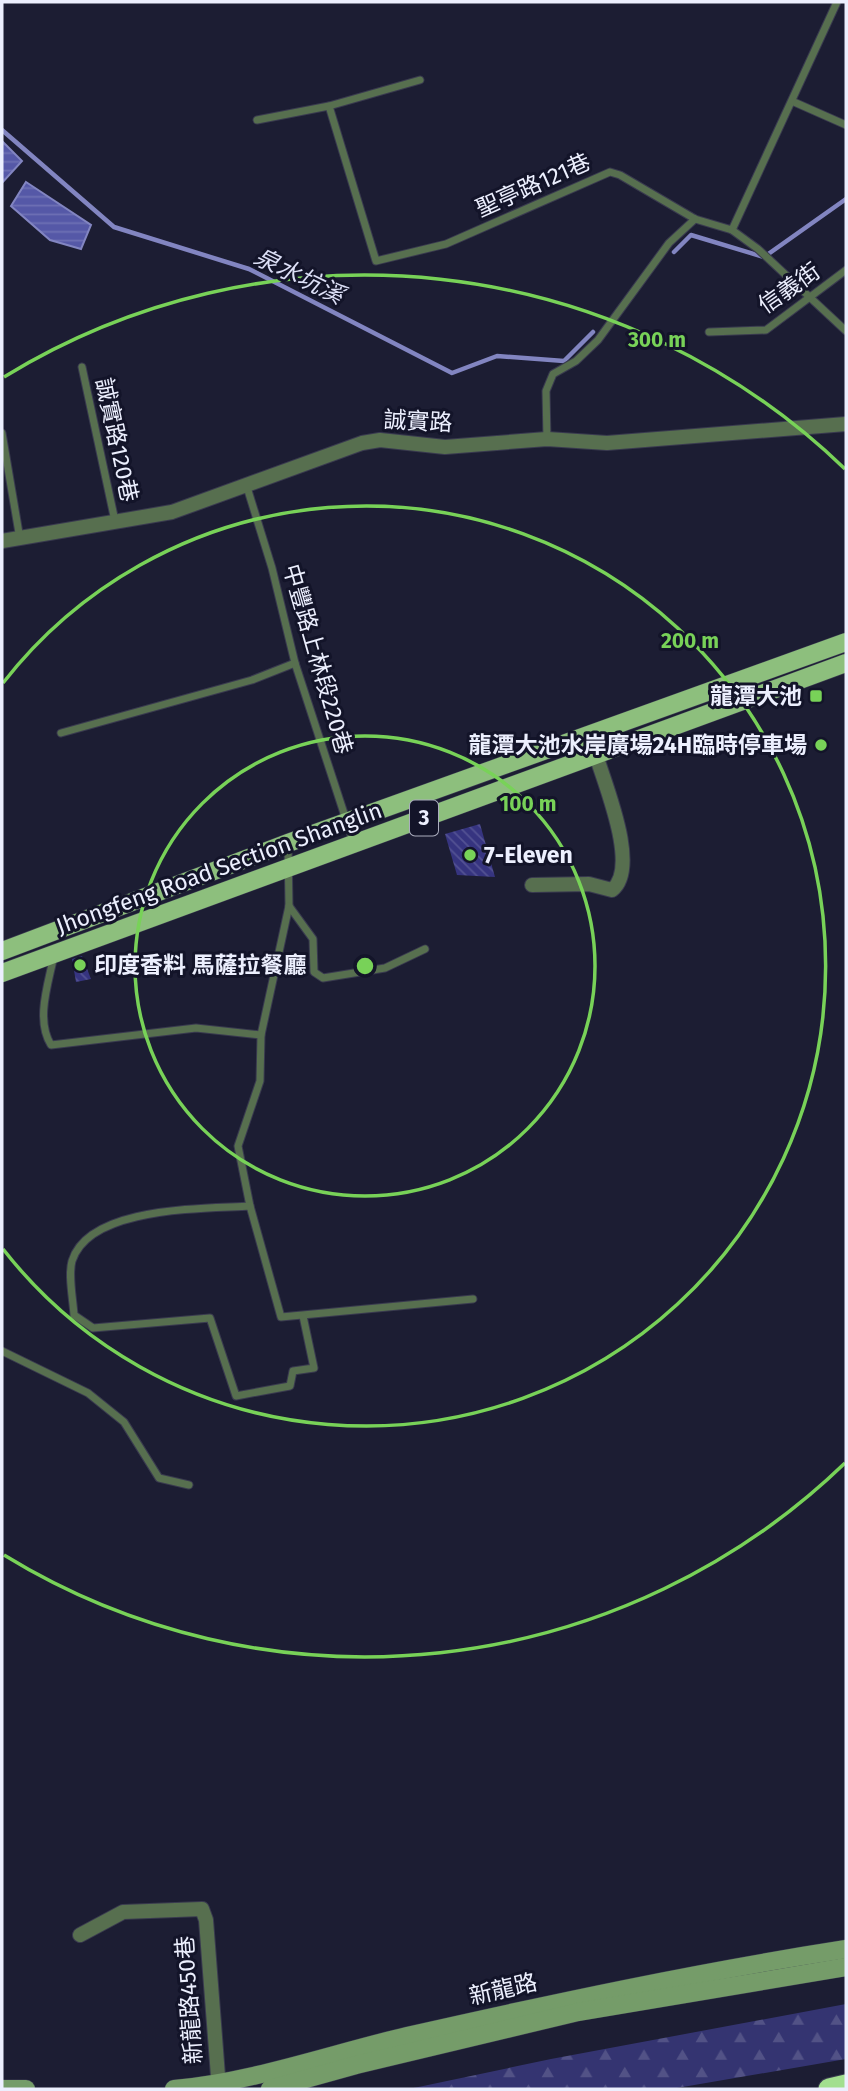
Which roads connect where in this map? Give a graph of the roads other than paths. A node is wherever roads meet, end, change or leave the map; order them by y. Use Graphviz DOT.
graph roads {
  1 [pos="837,2"];
  2 [pos="420,80"];
  3 [pos="794,102"];
  4 [pos="329,106"];
  5 [pos="257,120"];
  6 [pos="846,125"];
  7 [pos="695,219"];
  8 [pos="732,230"];
  9 [pos="846,270"];
  10 [pos="810,298"];
  11 [pos="846,331"];
  12 [pos="709,332"];
  13 [pos="82,367"];
  14 [pos="846,424"];
  15 [pos="2,433"];
  16 [pos="547,439"];
  17 [pos="246,483"];
  18 [pos="115,522"];
  19 [pos="20,539"];
  20 [pos="2,541"];
  21 [pos="846,642"];
  22 [pos="295,663"];
  23 [pos="846,663"];
  24 [pos="61,733"];
  25 [pos="596,755"];
  26 [pos="346,823"];
  27 [pos="288,843"];
  28 [pos="354,845"];
  29 [pos="290,867"];
  30 [pos="532,885"];
  31 [pos="289,906"];
  32 [pos="425,948"];
  33 [pos="2,951"];
  34 [pos="54,955"];
  35 [pos="2,973"];
  36 [pos="261,1035"];
  37 [pos="250,1206"];
  38 [pos="473,1299"];
  39 [pos="303,1316"];
  40 [pos="2,1351"];
  41 [pos="190,1485"];
  42 [pos="80,1935"];
  43 [pos="846,1950"];
  44 [pos="846,1967"];
  45 [pos="846,2085"];
  46 [pos="218,2087"];
  47 [pos="2,2089"];
  48 [pos="26,2089"];
  49 [pos="174,2089"];
  50 [pos="270,2089"];
  51 [pos="829,2089"];
  1 -- 3 [label="lane"];
  2 -- 4 [label="lane"];
  3 -- 6 [label="lane"];
  3 -- 8 [label="lane"];
  4 -- 5 [label="lane"];
  4 -- 7 [label="lane, 聖亭路121巷"];
  7 -- 8 [label="lane, 聖亭路121巷"];
  7 -- 16 [label="lane"];
  8 -- 10 [label="lane, 聖亭路121巷"];
  9 -- 10 [label="lane, 信義街"];
  10 -- 11 [label="lane, 聖亭路121巷"];
  10 -- 12 [label="lane, 信義街"];
  13 -- 18 [label="lane, 誠實路120巷"];
  14 -- 16 [label="street, 誠實路"];
  15 -- 19 [label="lane"];
  16 -- 17 [label="street, 誠實路"];
  17 -- 18 [label="street, 誠實路"];
  17 -- 22 [label="lane, 中豐路上林段220巷"];
  18 -- 19 [label="street, 誠實路"];
  19 -- 20 [label="street, 誠實路"];
  21 -- 26 [label="main road, Jhongfeng Road Section Shanglin / 3"];
  22 -- 24 [label="lane"];
  22 -- 26 [label="lane, 中豐路上林段220巷"];
  23 -- 25 [label="main road, Jhongfeng Road Section Shanglin / 3"];
  25 -- 28 [label="main road, Jhongfeng Road Section Shanglin / 3"];
  25 -- 30 [label="street"];
  26 -- 27 [label="main road, Jhongfeng Road Section Shanglin / 3"];
  26 -- 28 [label="lane, 中豐路上林段220巷"];
  27 -- 29 [label="lane"];
  27 -- 33 [label="main road, Jhongfeng Road Section Shanglin / 3"];
  28 -- 29 [label="main road, Jhongfeng Road Section Shanglin / 3"];
  29 -- 31 [label="lane"];
  29 -- 34 [label="main road, Jhongfeng Road Section Shanglin / 3"];
  31 -- 32 [label="lane"];
  31 -- 36 [label="lane"];
  34 -- 35 [label="main road, Jhongfeng Road Section Shanglin / 3"];
  34 -- 36 [label="lane"];
  36 -- 37 [label="lane"];
  37 -- 39 [label="lane"];
  37 -- 39 [label="lane"];
  38 -- 39 [label="lane"];
  40 -- 41 [label="lane"];
  42 -- 46 [label="street, 新龍路450巷"];
  43 -- 46 [label="street, 新龍路"];
  44 -- 50 [label="street, 新龍路"];
  45 -- 51 [label="highway"];
  46 -- 49 [label="street, 新龍路"];
  47 -- 48 [label="street"];
}
